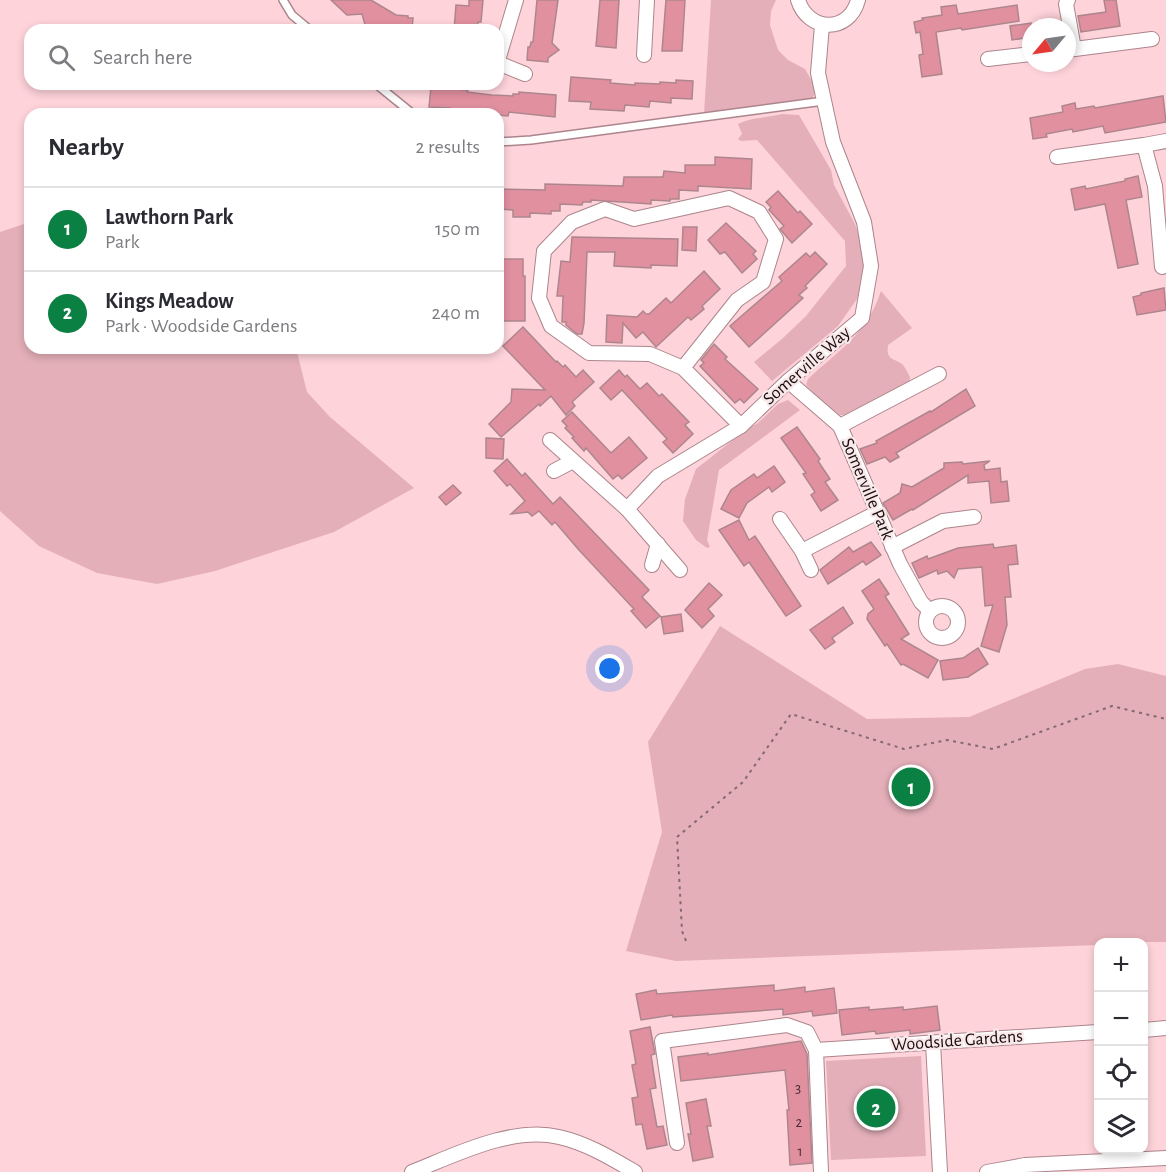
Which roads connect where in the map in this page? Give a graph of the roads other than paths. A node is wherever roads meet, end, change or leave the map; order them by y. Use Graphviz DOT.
graph roads {
  1 [pos="283,0"];
  2 [pos="516,0"];
  3 [pos="647,0"];
  4 [pos="798,0"];
  5 [pos="858,0"];
  6 [pos="1068,0"];
  7 [pos="1068,18"];
  8 [pos="303,24"];
  9 [pos="822,25"];
  10 [pos="1152,39"];
  11 [pos="504,41"];
  12 [pos="1076,49"];
  13 [pos="1022,55"];
  14 [pos="644,56"];
  15 [pos="988,59"];
  16 [pos="504,65"];
  17 [pos="525,74"];
  18 [pos="383,90"];
  19 [pos="824,102"];
  20 [pos="406,108"];
  21 [pos="1166,141"];
  22 [pos="504,142"];
  23 [pos="1144,146"];
  24 [pos="1057,158"];
  25 [pos="1162,267"];
  26 [pos="683,368"];
  27 [pos="939,374"];
  28 [pos="788,381"];
  29 [pos="741,426"];
  30 [pos="840,426"];
  31 [pos="550,440"];
  32 [pos="573,460"];
  33 [pos="555,471"];
  34 [pos="627,509"];
  35 [pos="876,513"];
  36 [pos="974,517"];
  37 [pos="780,519"];
  38 [pos="658,544"];
  39 [pos="892,547"];
  40 [pos="802,551"];
  41 [pos="652,565"];
  42 [pos="680,570"];
  43 [pos="811,570"];
  44 [pos="930,610"];
  45 [pos="1166,1028"];
  46 [pos="1148,1030"];
  47 [pos="1094,1032"];
  48 [pos="933,1042"];
  49 [pos="816,1050"];
  50 [pos="677,1143"];
  51 [pos="1166,1158"];
  52 [pos="412,1172"];
  53 [pos="635,1172"];
  54 [pos="821,1172"];
  55 [pos="940,1172"];
  56 [pos="987,1172"];
  1 -- 8 [label="lane"];
  2 -- 11 [label="street"];
  3 -- 14 [label="street"];
  4 -- 9 [label="street"];
  5 -- 9 [label="street"];
  6 -- 7 [label="street"];
  9 -- 19 [label="street, Somerville Way"];
  10 -- 12 [label="street"];
  13 -- 15 [label="street"];
  16 -- 17 [label="street"];
  18 -- 20 [label="lane"];
  19 -- 22 [label="lane"];
  19 -- 28 [label="street, Somerville Way"];
  21 -- 23 [label="street"];
  23 -- 24 [label="street"];
  23 -- 25 [label="street"];
  26 -- 26 [label="street"];
  26 -- 29 [label="street"];
  27 -- 30 [label="street"];
  28 -- 29 [label="street, Somerville Way"];
  28 -- 30 [label="street, Somerville Park"];
  29 -- 34 [label="street, Somerville Way"];
  30 -- 35 [label="street, Somerville Park"];
  31 -- 32 [label="street"];
  32 -- 33 [label="street"];
  32 -- 34 [label="street"];
  34 -- 38 [label="street"];
  35 -- 39 [label="street, Somerville Park"];
  35 -- 40 [label="street"];
  36 -- 39 [label="street"];
  37 -- 40 [label="street"];
  38 -- 41 [label="street"];
  38 -- 42 [label="street"];
  39 -- 44 [label="street, Somerville Park"];
  40 -- 43 [label="street"];
  45 -- 46 [label="street"];
  47 -- 48 [label="street, Woodside Gardens"];
  48 -- 49 [label="street, Woodside Gardens"];
  48 -- 55 [label="street"];
  49 -- 50 [label="street"];
  49 -- 54 [label="street"];
  51 -- 56 [label="street"];
  52 -- 53 [label="street"];
}
